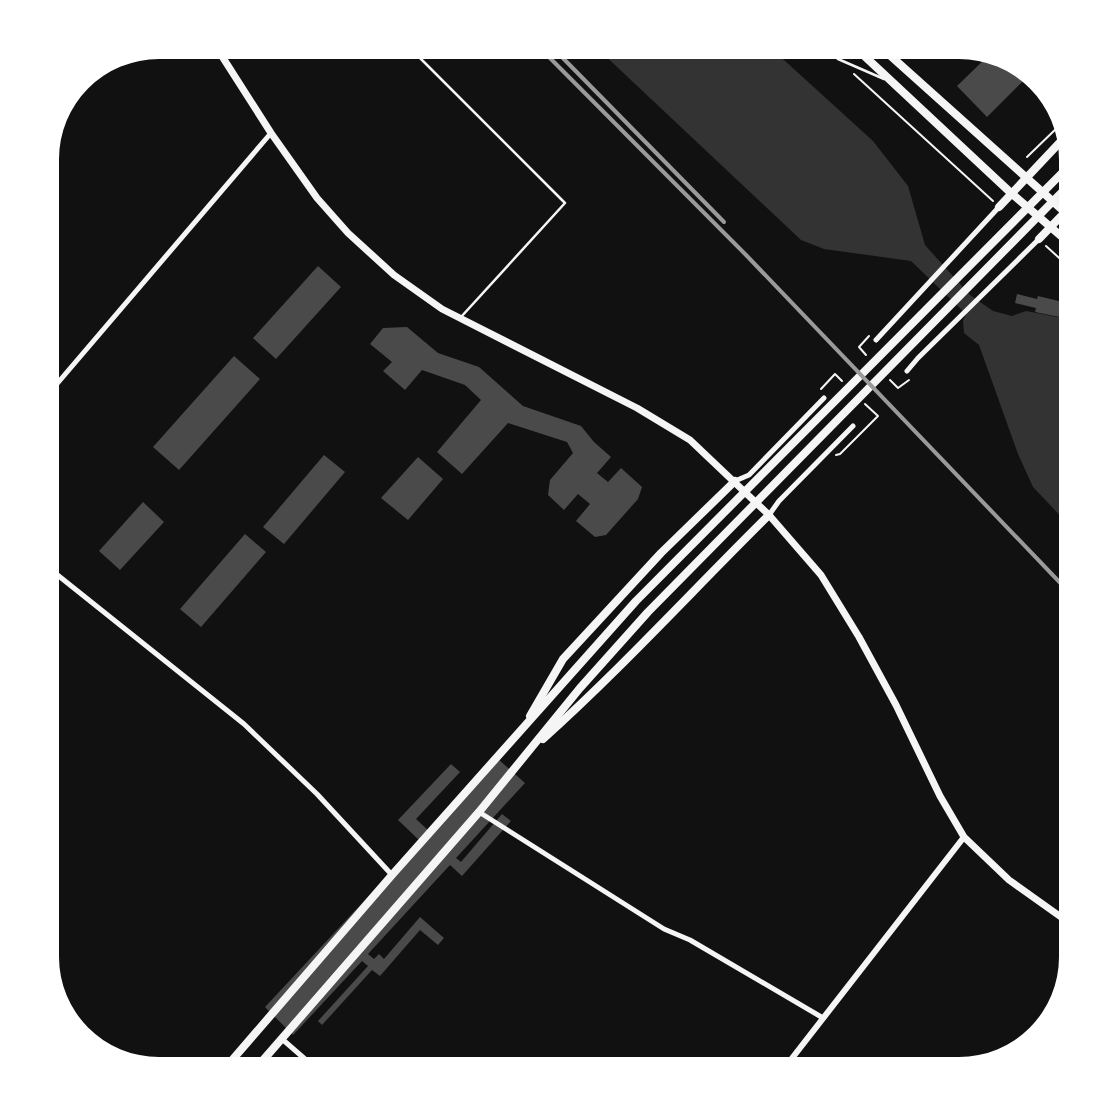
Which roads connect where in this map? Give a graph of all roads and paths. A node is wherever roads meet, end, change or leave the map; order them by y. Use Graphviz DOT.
graph roads {
  1 [pos="224,59"];
  2 [pos="421,59"];
  3 [pos="838,59"];
  4 [pos="868,59"];
  5 [pos="894,59"];
  6 [pos="898,59"];
  7 [pos="903,68"];
  8 [pos="852,73"];
  9 [pos="894,83"];
  10 [pos="1055,130"];
  11 [pos="271,132"];
  12 [pos="1058,145"];
  13 [pos="1027,157"];
  14 [pos="1059,176"];
  15 [pos="1027,178"];
  16 [pos="1011,193"];
  17 [pos="1059,195"];
  18 [pos="1059,205"];
  19 [pos="999,207"];
  20 [pos="1059,219"];
  21 [pos="1051,226"];
  22 [pos="1059,234"];
  23 [pos="1039,239"];
  24 [pos="1059,258"];
  25 [pos="460,318"];
  26 [pos="876,340"];
  27 [pos="908,372"];
  28 [pos="59,381"];
  29 [pos="824,398"];
  30 [pos="853,426"];
  31 [pos="735,481"];
  32 [pos="769,515"];
  33 [pos="59,576"];
  34 [pos="521,732"];
  35 [pos="523,757"];
  36 [pos="478,812"];
  37 [pos="964,837"];
  38 [pos="392,875"];
  39 [pos="1059,916"];
  40 [pos="823,1018"];
  41 [pos="282,1039"];
  42 [pos="235,1057"];
  43 [pos="266,1057"];
  44 [pos="303,1057"];
  45 [pos="793,1057"];
  1 -- 11 [label="main road"];
  2 -- 25 [label="lane"];
  3 -- 9 [label="lane"];
  4 -- 9 [label="main road"];
  5 -- 7 [label="main road"];
  6 -- 7 [label="lane"];
  7 -- 15 [label="main road"];
  8 -- 19 [label="path"];
  9 -- 16 [label="main road"];
  10 -- 13 [label="path"];
  11 -- 25 [label="main road"];
  11 -- 28 [label="street"];
  12 -- 15 [label="main road"];
  14 -- 34 [label="main road"];
  15 -- 16 [label="main road"];
  15 -- 18 [label="main road"];
  16 -- 19 [label="main road"];
  16 -- 21 [label="main road"];
  17 -- 35 [label="main road"];
  19 -- 26 [label="street"];
  20 -- 21 [label="main road"];
  21 -- 22 [label="main road"];
  21 -- 23 [label="main road"];
  23 -- 24 [label="path"];
  23 -- 27 [label="street"];
  25 -- 31 [label="main road"];
  29 -- 31 [label="street"];
  30 -- 32 [label="street"];
  31 -- 32 [label="main road"];
  31 -- 34 [label="main road"];
  32 -- 35 [label="main road"];
  32 -- 37 [label="main road"];
  33 -- 38 [label="street"];
  34 -- 38 [label="main road"];
  35 -- 36 [label="main road"];
  36 -- 40 [label="street"];
  36 -- 41 [label="main road"];
  37 -- 39 [label="main road"];
  37 -- 40 [label="street"];
  38 -- 42 [label="main road"];
  40 -- 45 [label="street"];
  41 -- 43 [label="main road"];
  41 -- 44 [label="street"];
}
